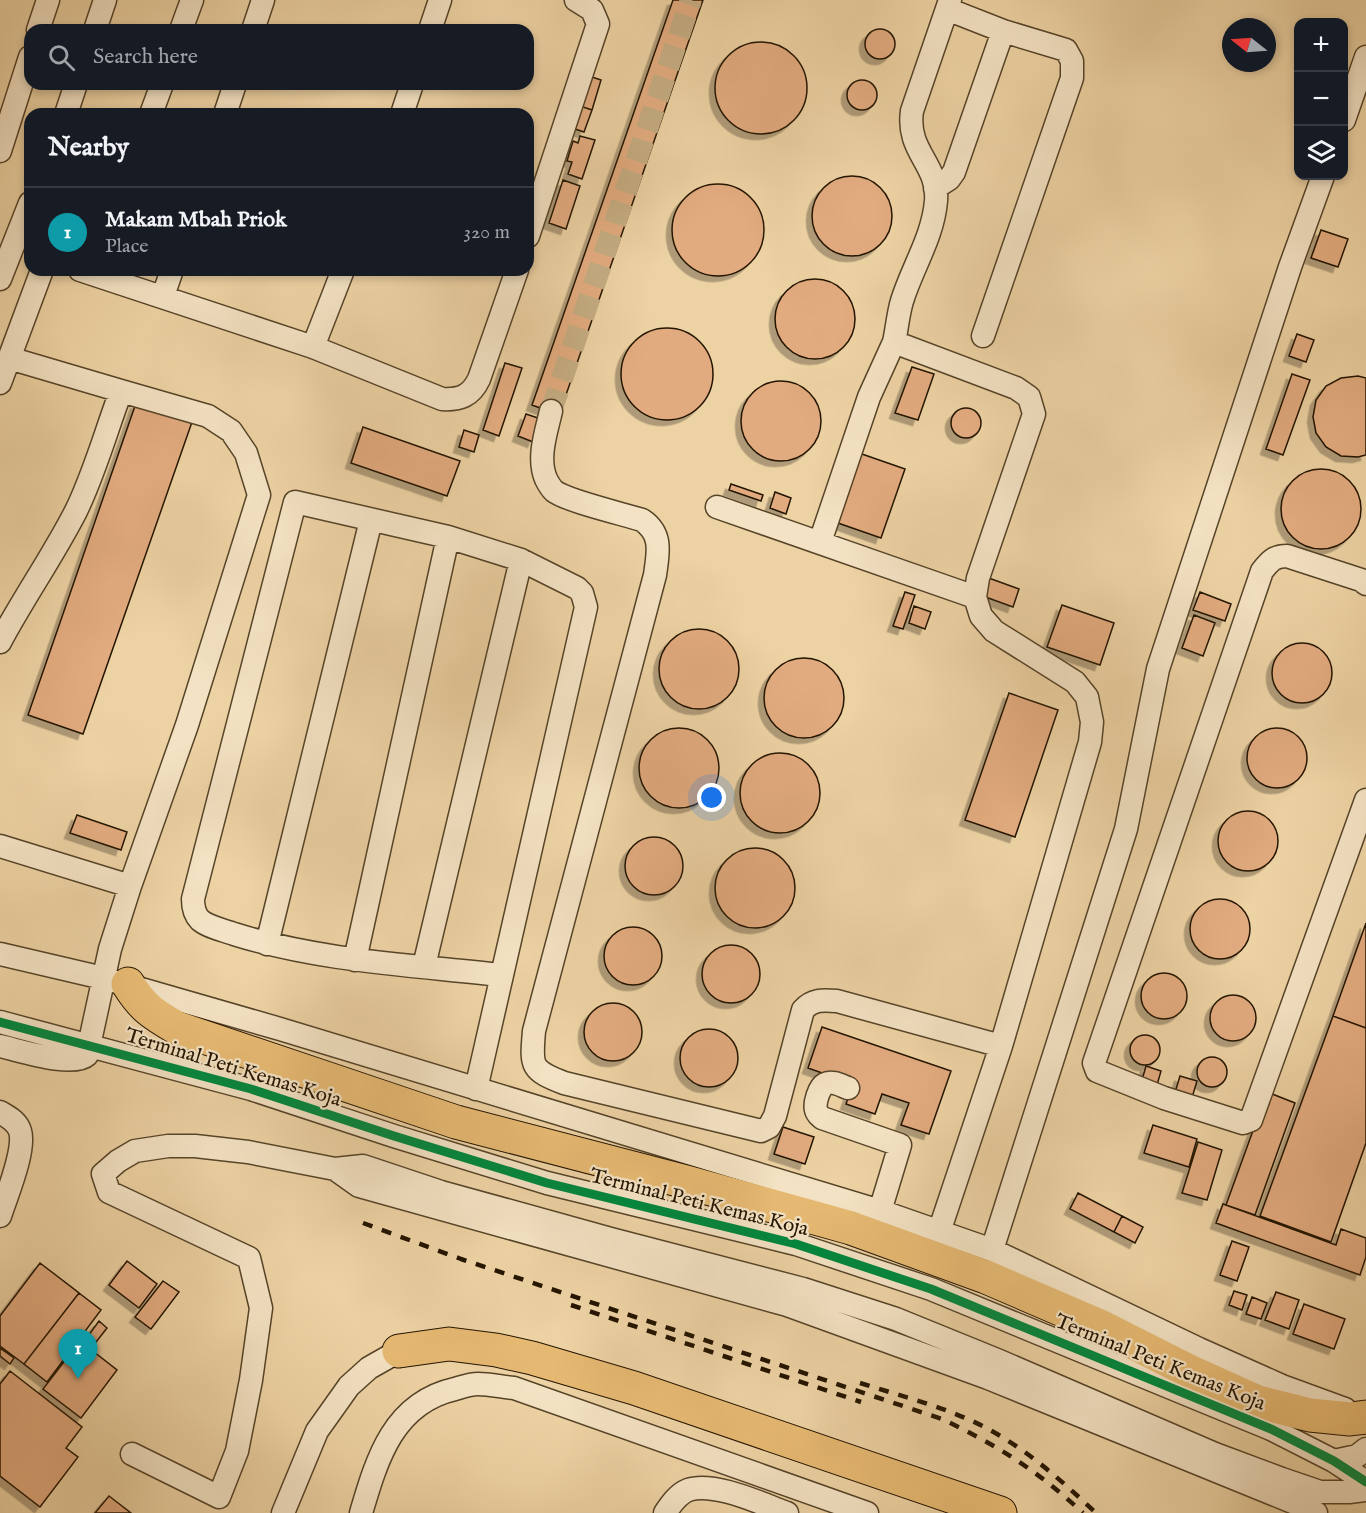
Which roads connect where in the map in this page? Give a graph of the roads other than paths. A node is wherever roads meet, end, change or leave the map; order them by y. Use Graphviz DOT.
graph roads {
  1 [pos="48,0"];
  2 [pos="105,0"];
  3 [pos="192,0"];
  4 [pos="263,0"];
  5 [pos="440,0"];
  6 [pos="576,0"];
  7 [pos="949,4"];
  8 [pos="40,24"];
  9 [pos="96,24"];
  10 [pos="183,24"];
  11 [pos="255,24"];
  12 [pos="432,24"];
  13 [pos="1003,31"];
  14 [pos="1366,57"];
  15 [pos="24,76"];
  16 [pos="74,90"];
  17 [pos="160,90"];
  18 [pos="233,90"];
  19 [pos="410,90"];
  20 [pos="68,108"];
  21 [pos="153,108"];
  22 [pos="227,108"];
  23 [pos="404,108"];
  24 [pos="1348,109"];
  25 [pos="0,151"];
  26 [pos="1322,180"];
  27 [pos="935,189"];
  28 [pos="534,218"];
  29 [pos="24,220"];
  30 [pos="14,248"];
  31 [pos="40,276"];
  32 [pos="102,276"];
  33 [pos="170,276"];
  34 [pos="341,276"];
  35 [pos="514,276"];
  36 [pos="0,279"];
  37 [pos="163,296"];
  38 [pos="983,336"];
  39 [pos="894,342"];
  40 [pos="313,347"];
  41 [pos="9,358"];
  42 [pos="0,383"];
  43 [pos="121,391"];
  44 [pos="551,411"];
  45 [pos="259,495"];
  46 [pos="295,502"];
  47 [pos="717,507"];
  48 [pos="371,520"];
  49 [pos="448,537"];
  50 [pos="820,542"];
  51 [pos="521,560"];
  52 [pos="1364,577"];
  53 [pos="975,597"];
  54 [pos="0,642"];
  55 [pos="1366,800"];
  56 [pos="0,846"];
  57 [pos="130,886"];
  58 [pos="267,944"];
  59 [pos="0,954"];
  60 [pos="355,960"];
  61 [pos="424,966"];
  62 [pos="501,975"];
  63 [pos="115,981"];
  64 [pos="0,1022"];
  65 [pos="88,1045"];
  66 [pos="0,1046"];
  67 [pos="1001,1046"];
  68 [pos="848,1088"];
  69 [pos="476,1089"];
  70 [pos="2,1113"];
  71 [pos="879,1211"];
  72 [pos="0,1216"];
  73 [pos="939,1232"];
  74 [pos="992,1250"];
  75 [pos="399,1351"];
  76 [pos="992,1369"];
  77 [pos="1366,1417"];
  78 [pos="1366,1449"];
  79 [pos="132,1454"];
  80 [pos="1334,1461"];
  81 [pos="1366,1482"];
  82 [pos="1366,1490"];
  83 [pos="217,1505"];
  84 [pos="284,1513"];
  85 [pos="361,1513"];
  86 [pos="665,1513"];
  87 [pos="787,1513"];
  88 [pos="867,1513"];
  89 [pos="1000,1513"];
  90 [pos="1316,1513"];
  1 -- 8 [label="street"];
  2 -- 9 [label="street"];
  3 -- 10 [label="street"];
  4 -- 11 [label="street"];
  5 -- 12 [label="street"];
  6 -- 28 [label="street"];
  7 -- 13 [label="street"];
  7 -- 27 [label="street"];
  13 -- 27 [label="street"];
  13 -- 38 [label="street"];
  14 -- 24 [label="street"];
  15 -- 25 [label="street"];
  16 -- 20 [label="street"];
  17 -- 21 [label="street"];
  18 -- 22 [label="street"];
  19 -- 23 [label="street"];
  26 -- 74 [label="street"];
  27 -- 39 [label="street"];
  29 -- 30 [label="street"];
  30 -- 36 [label="street"];
  31 -- 41 [label="street"];
  32 -- 37 [label="street"];
  33 -- 37 [label="street"];
  34 -- 40 [label="street"];
  35 -- 40 [label="street"];
  37 -- 40 [label="street"];
  39 -- 50 [label="street"];
  39 -- 53 [label="street"];
  41 -- 42 [label="street"];
  41 -- 43 [label="street"];
  43 -- 45 [label="street"];
  43 -- 54 [label="street"];
  44 -- 67 [label="street"];
  45 -- 46 [label="street"];
  45 -- 57 [label="street"];
  46 -- 48 [label="street"];
  46 -- 58 [label="street"];
  47 -- 50 [label="street"];
  48 -- 49 [label="street"];
  48 -- 58 [label="street"];
  49 -- 51 [label="street"];
  49 -- 60 [label="street"];
  50 -- 53 [label="street"];
  51 -- 61 [label="street"];
  51 -- 62 [label="street"];
  52 -- 55 [label="street"];
  53 -- 67 [label="street"];
  56 -- 57 [label="street"];
  57 -- 63 [label="street"];
  58 -- 60 [label="street"];
  59 -- 63 [label="street, Terminal Peti Kemas Koja"];
  60 -- 61 [label="street"];
  61 -- 62 [label="street"];
  62 -- 69 [label="street"];
  63 -- 65 [label="street"];
  63 -- 69 [label="street, Terminal Peti Kemas Koja"];
  63 -- 77 [label="highway"];
  64 -- 65 [label="street, Terminal Peti Kemas Koja"];
  65 -- 66 [label="street"];
  65 -- 80 [label="street, Terminal Peti Kemas Koja"];
  67 -- 73 [label="street"];
  68 -- 71 [label="street"];
  69 -- 71 [label="street, Terminal Peti Kemas Koja"];
  70 -- 72 [label="street"];
  71 -- 73 [label="street, Terminal Peti Kemas Koja"];
  73 -- 74 [label="street, Terminal Peti Kemas Koja"];
  74 -- 77 [label="street, Terminal Peti Kemas Koja"];
  75 -- 84 [label="street"];
  75 -- 89 [label="highway"];
  76 -- 82 [label="street"];
  76 -- 83 [label="street"];
  76 -- 90 [label="street"];
  78 -- 80 [label="street"];
  79 -- 83 [label="street"];
  80 -- 81 [label="street, Terminal Peti Kemas Koja"];
  85 -- 88 [label="street"];
  86 -- 87 [label="street"];
}
